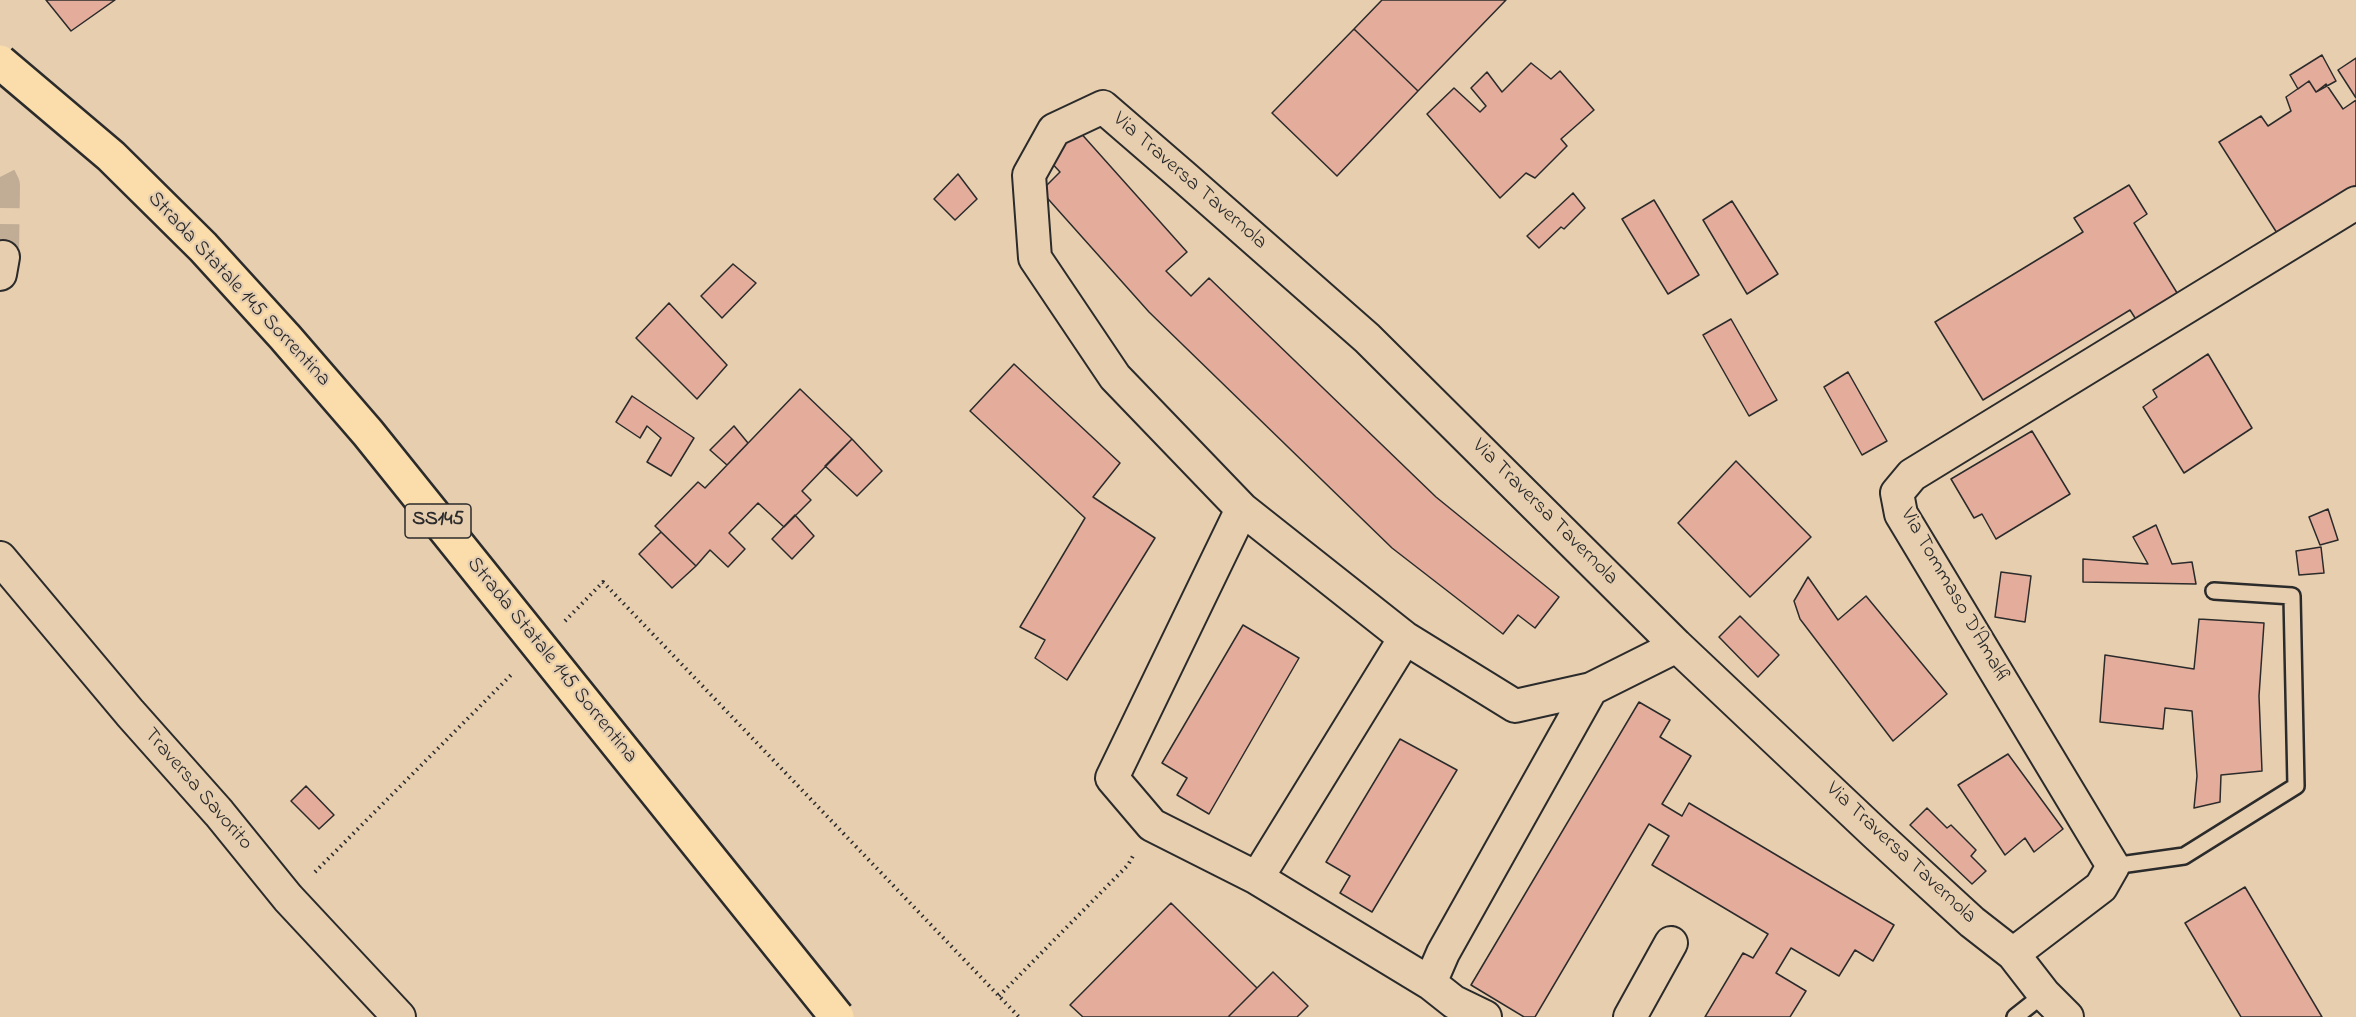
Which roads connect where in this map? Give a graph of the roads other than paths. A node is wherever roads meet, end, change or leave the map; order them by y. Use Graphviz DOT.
graph roads {
  1 [pos="0,62"];
  2 [pos="2356,202"];
  3 [pos="1242,509"];
  4 [pos="0,558"];
  5 [pos="2214,591"];
  6 [pos="1405,638"];
  7 [pos="1677,646"];
  8 [pos="1591,689"];
  9 [pos="2113,866"];
  10 [pos="1257,878"];
  11 [pos="1671,943"];
  12 [pos="2013,954"];
  13 [pos="1430,983"];
  14 [pos="2044,994"];
  15 [pos="399,1017"];
  16 [pos="837,1017"];
  17 [pos="1485,1017"];
  18 [pos="1630,1017"];
  19 [pos="2015,1017"];
  20 [pos="2067,1017"];
  1 -- 16 [label="highway, Strada Statale 145 Sorrentina / SS145, bridge"];
  2 -- 9 [label="street, Via Tommaso D'Amalfi"];
  3 -- 6 [label="street, Via Traversa Tavernola"];
  3 -- 7 [label="street, Via Traversa Tavernola"];
  3 -- 10 [label="street"];
  4 -- 15 [label="street, Traversa Savorito"];
  5 -- 9 [label="lane"];
  6 -- 8 [label="street, Via Traversa Tavernola"];
  6 -- 10 [label="street"];
  7 -- 8 [label="street, Via Traversa Tavernola"];
  7 -- 12 [label="street, Via Traversa Tavernola"];
  8 -- 13 [label="street"];
  9 -- 12 [label="street"];
  10 -- 13 [label="street"];
  11 -- 18 [label="street"];
  12 -- 14 [label="street, Via Traversa Tavernola"];
  13 -- 17 [label="street"];
  14 -- 19 [label="lane"];
  14 -- 20 [label="street, Via Traversa Tavernola"];
}
